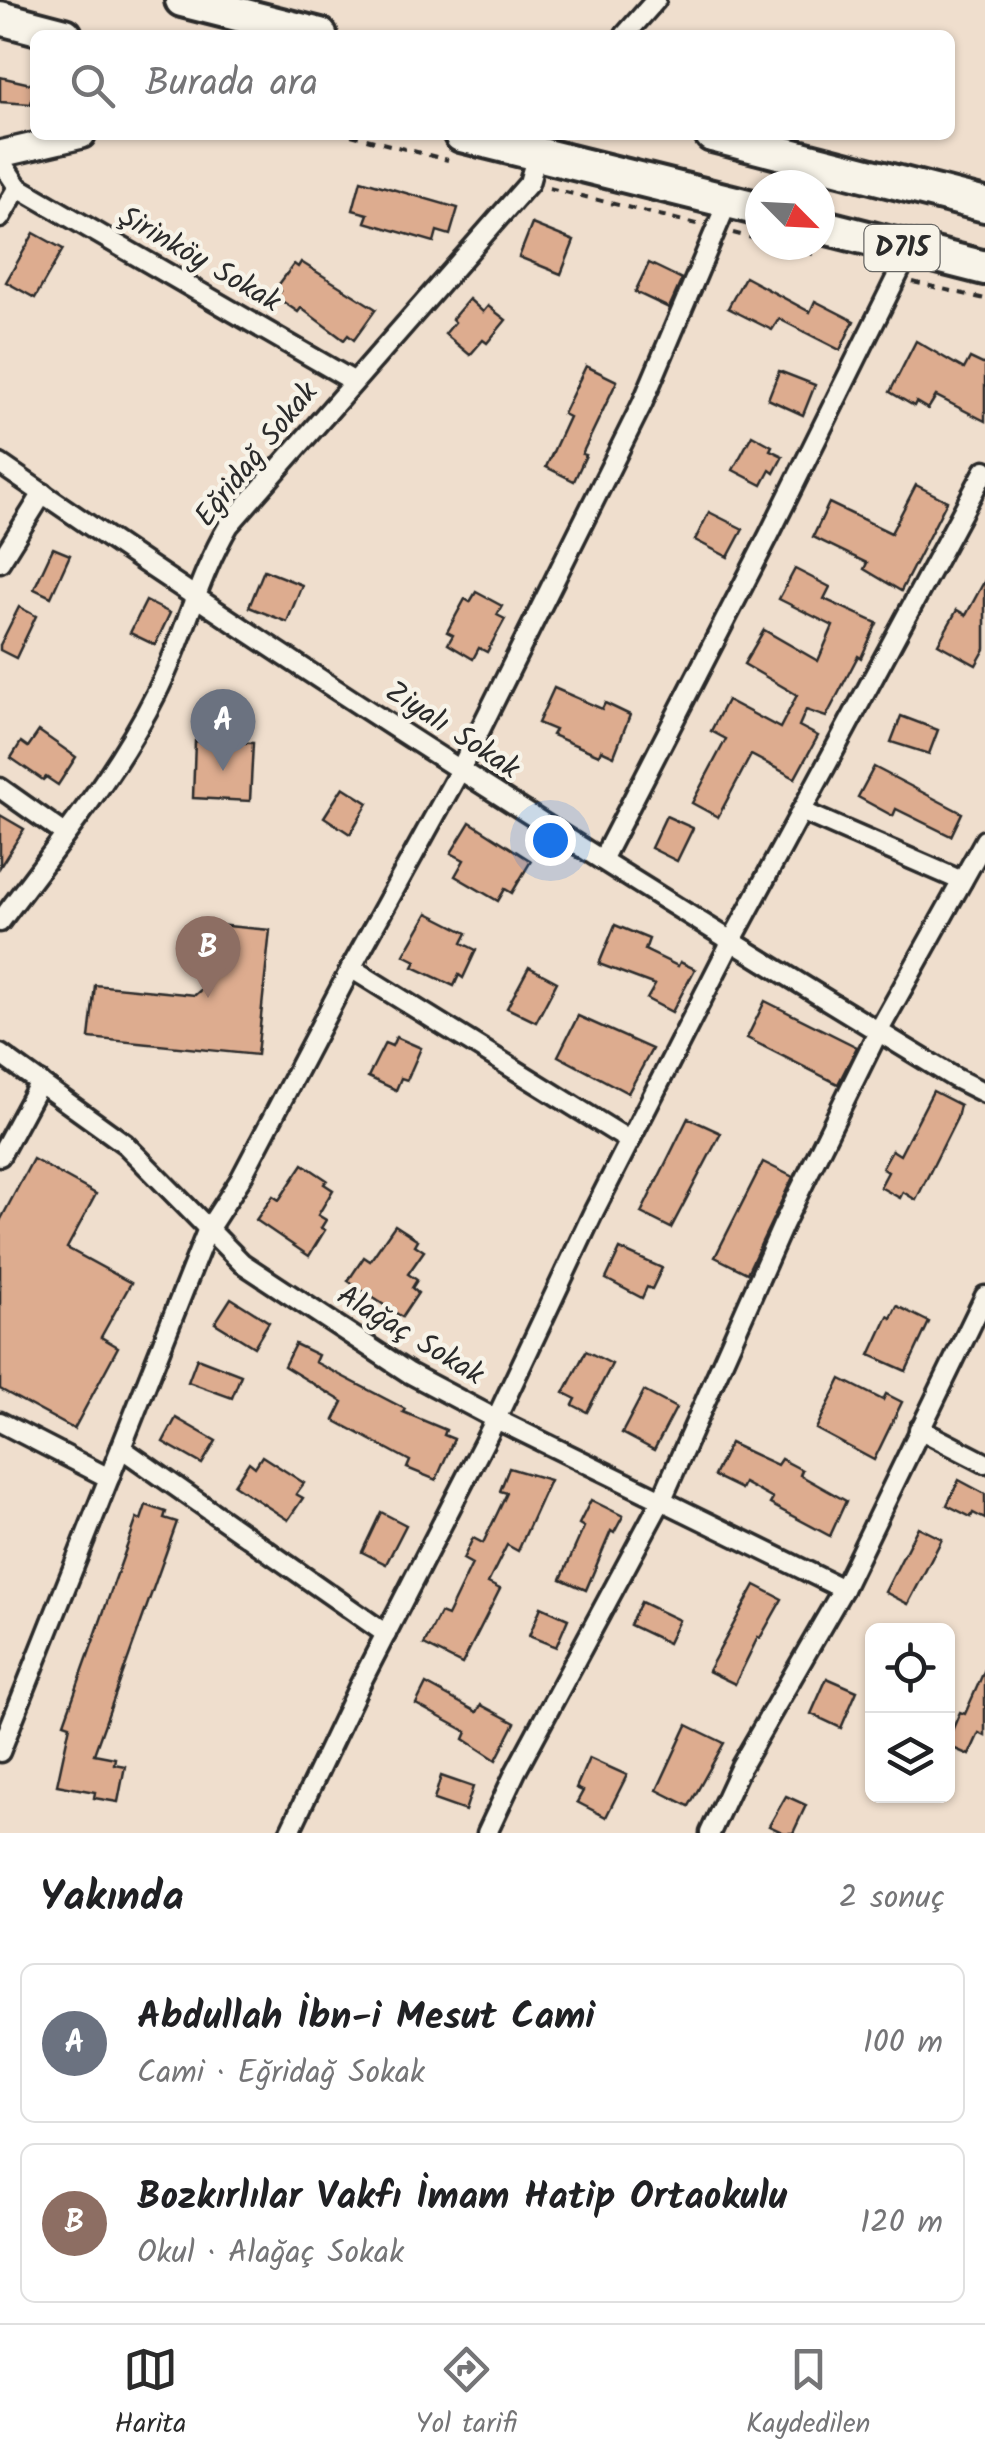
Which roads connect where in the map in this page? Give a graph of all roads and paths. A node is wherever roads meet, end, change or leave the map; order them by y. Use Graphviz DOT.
graph roads {
  1 [pos="182,0"];
  2 [pos="656,0"];
  3 [pos="0,18"];
  4 [pos="46,30"];
  5 [pos="300,30"];
  6 [pos="629,30"];
  7 [pos="63,140"];
  8 [pos="388,140"];
  9 [pos="732,140"];
  10 [pos="463,150"];
  11 [pos="0,157"];
  12 [pos="533,168"];
  13 [pos="18,187"];
  14 [pos="985,204"];
  15 [pos="742,215"];
  16 [pos="0,218"];
  17 [pos="689,222"];
  18 [pos="835,232"];
  19 [pos="910,265"];
  20 [pos="985,268"];
  21 [pos="985,299"];
  22 [pos="353,382"];
  23 [pos="0,464"];
  24 [pos="985,470"];
  25 [pos="43,494"];
  26 [pos="0,562"];
  27 [pos="194,596"];
  28 [pos="460,770"];
  29 [pos="0,788"];
  30 [pos="801,812"];
  31 [pos="66,834"];
  32 [pos="985,840"];
  33 [pos="602,860"];
  34 [pos="962,881"];
  35 [pos="0,922"];
  36 [pos="731,942"];
  37 [pos="351,968"];
  38 [pos="878,1032"];
  39 [pos="0,1054"];
  40 [pos="40,1082"];
  41 [pos="985,1093"];
  42 [pos="630,1142"];
  43 [pos="0,1156"];
  44 [pos="207,1231"];
  45 [pos="985,1296"];
  46 [pos="496,1419"];
  47 [pos="0,1422"];
  48 [pos="919,1429"];
  49 [pos="121,1448"];
  50 [pos="985,1463"];
  51 [pos="109,1478"];
  52 [pos="662,1499"];
  53 [pos="842,1589"];
  54 [pos="386,1634"];
  55 [pos="0,1752"];
  56 [pos="289,1833"];
  57 [pos="487,1833"];
  58 [pos="710,1833"];
  1 -- 5 [label="highway"];
  2 -- 6 [label="street"];
  3 -- 4 [label="highway"];
  7 -- 11 [label="street"];
  8 -- 10 [label="path"];
  9 -- 14 [label="highway, D715"];
  10 -- 12 [label="highway"];
  11 -- 13 [label="street"];
  12 -- 15 [label="highway"];
  12 -- 17 [label="path"];
  12 -- 22 [label="street, Eğridağ Sokak"];
  13 -- 16 [label="street"];
  13 -- 22 [label="street, Şirinköy Sokak"];
  15 -- 28 [label="street"];
  18 -- 19 [label="highway, D715"];
  19 -- 20 [label="highway, D715"];
  19 -- 21 [label="path"];
  19 -- 33 [label="street"];
  22 -- 27 [label="street, Eğridağ Sokak"];
  23 -- 25 [label="street, Ziyalı Sokak"];
  24 -- 30 [label="street"];
  25 -- 26 [label="street"];
  25 -- 27 [label="street, Ziyalı Sokak"];
  27 -- 28 [label="street, Ziyalı Sokak"];
  27 -- 31 [label="street, Eğridağ Sokak"];
  28 -- 33 [label="street, Ziyalı Sokak"];
  28 -- 37 [label="street"];
  29 -- 31 [label="street"];
  30 -- 34 [label="street"];
  30 -- 36 [label="street"];
  31 -- 35 [label="street, Eğridağ Sokak"];
  32 -- 34 [label="street"];
  33 -- 36 [label="street, Ziyalı Sokak"];
  34 -- 38 [label="street"];
  36 -- 38 [label="street, Ziyalı Sokak"];
  36 -- 42 [label="street"];
  37 -- 42 [label="street"];
  37 -- 44 [label="street"];
  38 -- 41 [label="street, Ziyalı Sokak"];
  38 -- 52 [label="street"];
  39 -- 40 [label="street, Alağaç Sokak"];
  40 -- 43 [label="street"];
  40 -- 44 [label="street, Alağaç Sokak"];
  42 -- 46 [label="street"];
  44 -- 46 [label="street, Alağaç Sokak"];
  44 -- 49 [label="street"];
  45 -- 48 [label="street"];
  46 -- 52 [label="street, Alağaç Sokak"];
  46 -- 54 [label="street"];
  47 -- 51 [label="street"];
  48 -- 50 [label="street"];
  48 -- 53 [label="street"];
  49 -- 51 [label="street"];
  49 -- 54 [label="street"];
  51 -- 55 [label="street"];
  52 -- 53 [label="street, Alağaç Sokak"];
  52 -- 57 [label="street"];
  53 -- 58 [label="street"];
  54 -- 56 [label="street"];
}
